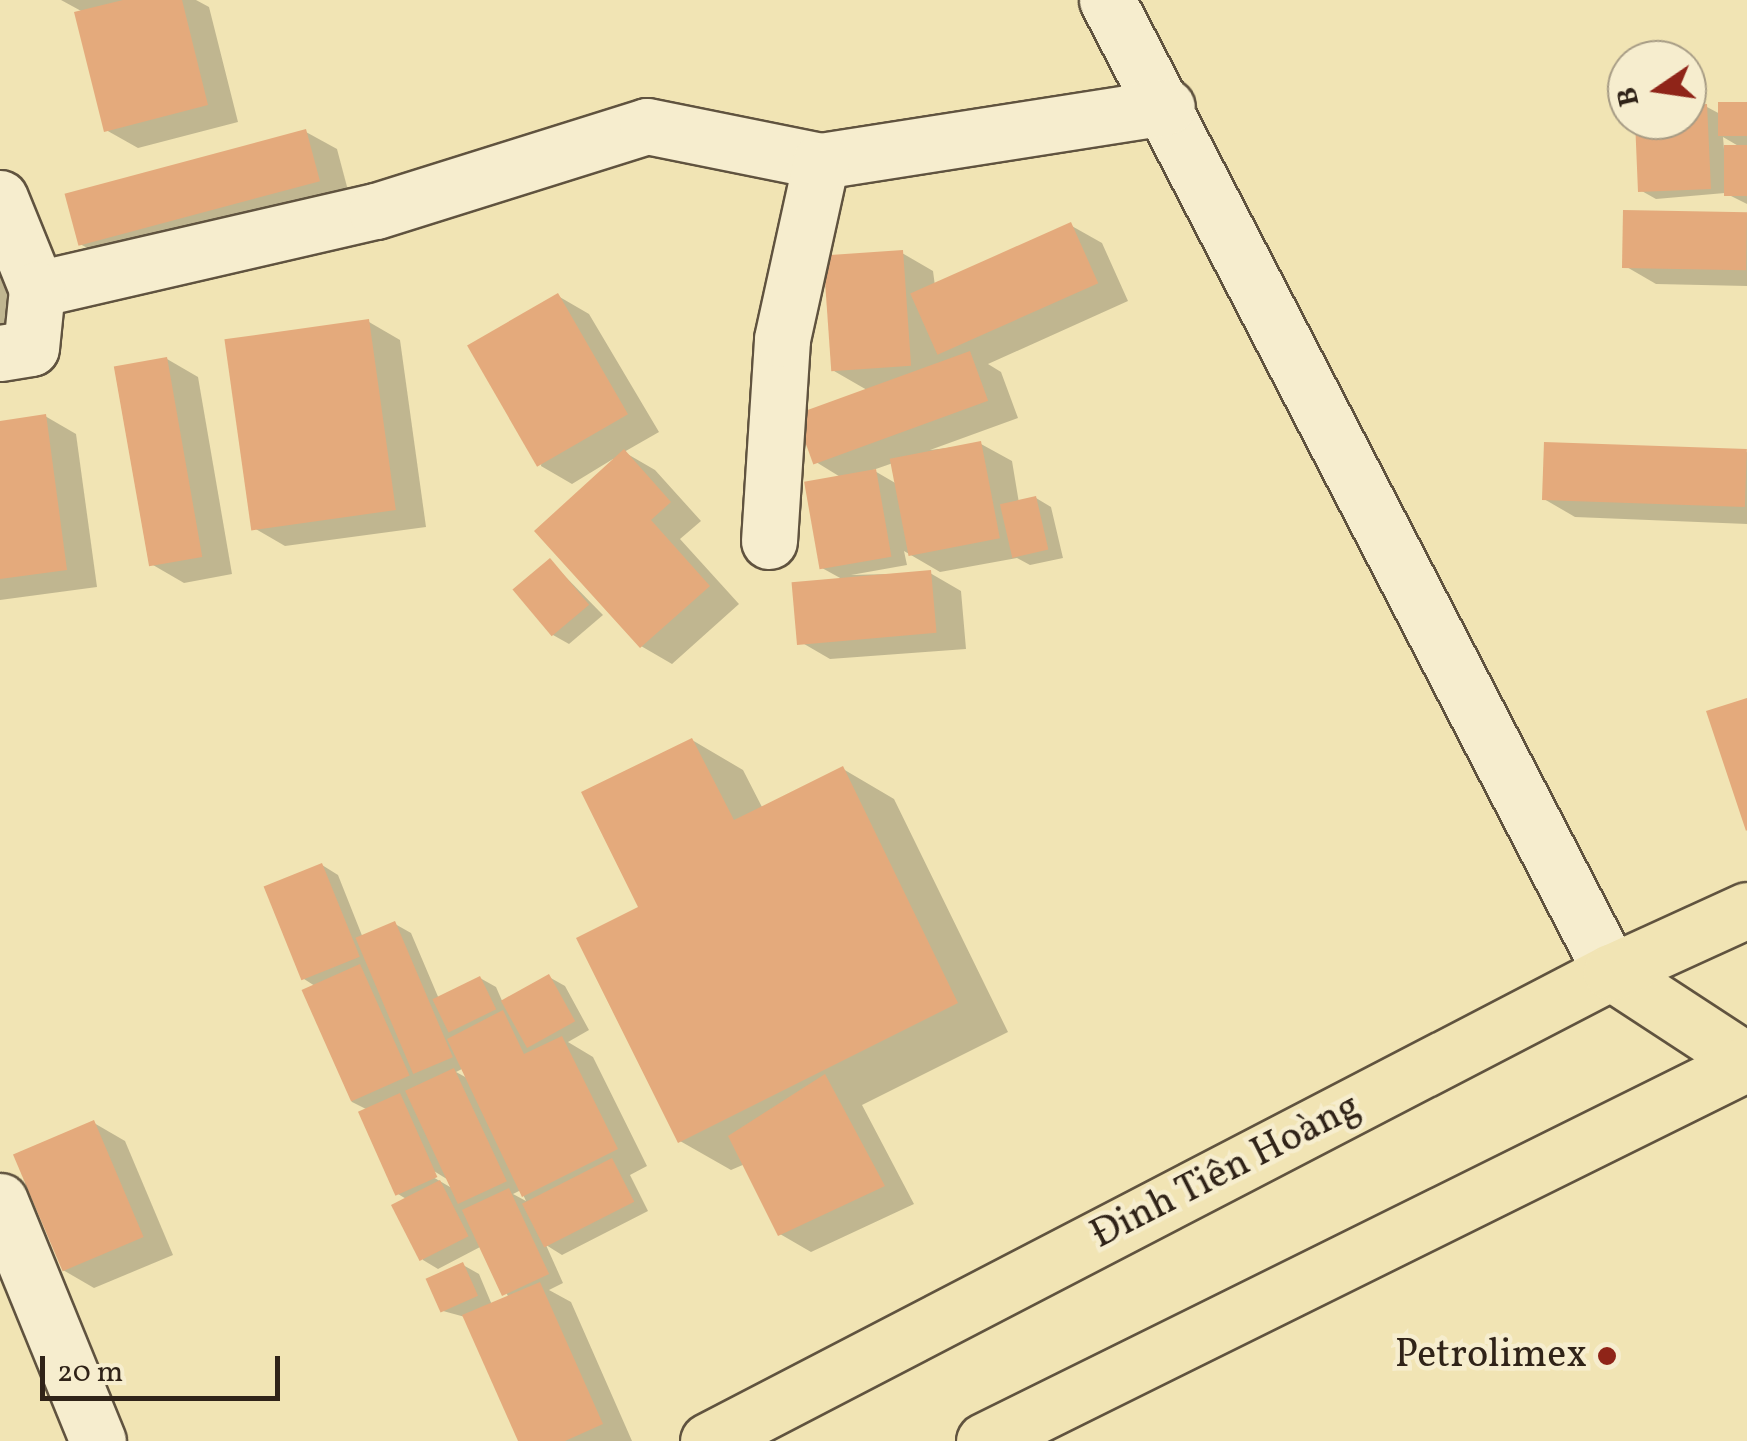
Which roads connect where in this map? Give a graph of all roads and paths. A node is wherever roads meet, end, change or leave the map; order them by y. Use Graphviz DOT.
graph roads {
  1 [pos="1107,0"];
  2 [pos="1166,107"];
  3 [pos="821,161"];
  4 [pos="0,198"];
  5 [pos="37,289"];
  6 [pos="0,353"];
  7 [pos="769,542"];
  8 [pos="1747,910"];
  9 [pos="1611,972"];
  10 [pos="1747,1062"];
  11 [pos="0,1201"];
  12 [pos="98,1441"];
  13 [pos="708,1441"];
  14 [pos="984,1441"];
  1 -- 2 [label="street"];
  2 -- 3 [label="street"];
  2 -- 9 [label="street"];
  3 -- 5 [label="street"];
  3 -- 7 [label="street"];
  4 -- 5 [label="street"];
  5 -- 6 [label="street"];
  8 -- 9 [label="highway, Đinh Tiên Hoàng"];
  9 -- 10 [label="highway"];
  9 -- 13 [label="highway, Đinh Tiên Hoàng"];
  10 -- 14 [label="highway"];
  11 -- 12 [label="street"];
}
